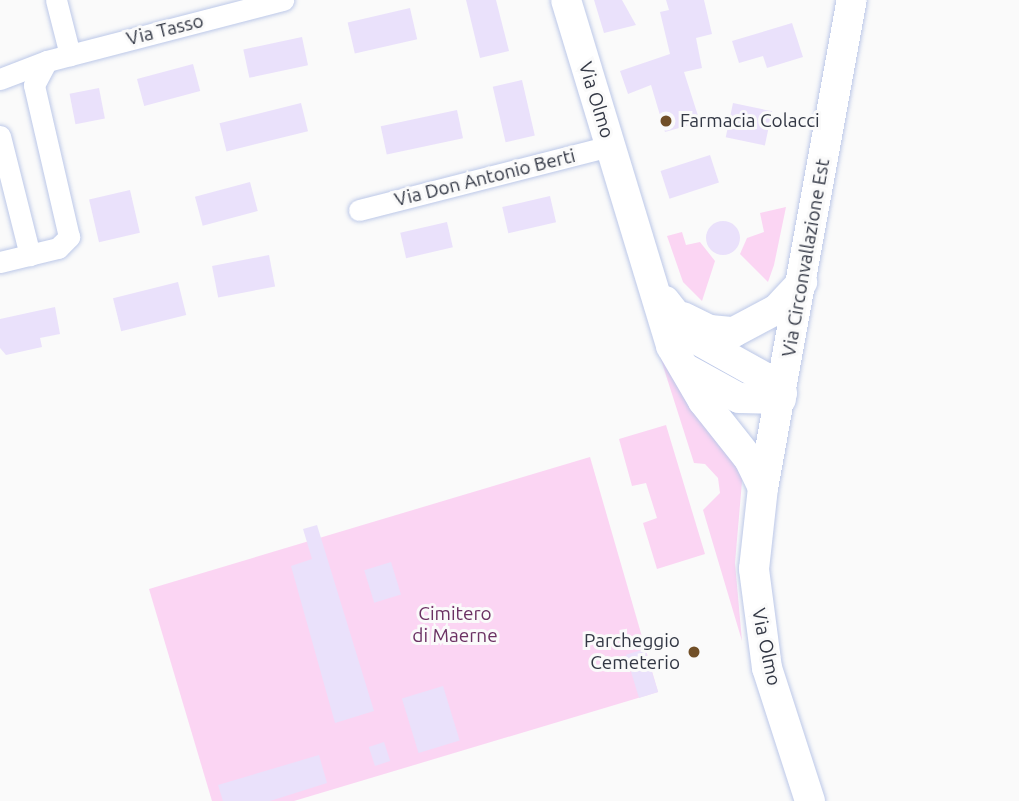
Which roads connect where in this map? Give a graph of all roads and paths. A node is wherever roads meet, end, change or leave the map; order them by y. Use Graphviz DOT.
graph roads {
  1 [pos="56,0"];
  2 [pos="283,0"];
  3 [pos="566,0"];
  4 [pos="852,0"];
  5 [pos="70,55"];
  6 [pos="47,61"];
  7 [pos="0,79"];
  8 [pos="0,136"];
  9 [pos="610,146"];
  10 [pos="359,210"];
  11 [pos="30,255"];
  12 [pos="0,262"];
  13 [pos="651,280"];
  14 [pos="802,282"];
  15 [pos="670,308"];
  16 [pos="680,365"];
  17 [pos="781,396"];
  18 [pos="763,488"];
  19 [pos="810,801"];
  1 -- 5 [label="street"];
  2 -- 5 [label="street, Via Tasso"];
  3 -- 9 [label="street, Via Olmo"];
  4 -- 14 [label="street, Via Circonvallazione Est"];
  5 -- 6 [label="street, Via Tasso"];
  6 -- 7 [label="street, Via Tasso"];
  6 -- 11 [label="street"];
  8 -- 11 [label="street"];
  9 -- 10 [label="street, Via Don Antonio Berti"];
  9 -- 13 [label="street, Via Olmo"];
  11 -- 12 [label="street"];
  13 -- 15 [label="street, Via Olmo"];
  13 -- 16 [label="street, Via Olmo"];
  14 -- 15 [label="street, Via Olmo"];
  14 -- 17 [label="street, Via Circonvallazione Est"];
  15 -- 17 [label="street, Via Olmo"];
  16 -- 17 [label="street"];
  16 -- 18 [label="street, Via Olmo"];
  17 -- 18 [label="street, Via Olmo"];
  18 -- 19 [label="street, Via Olmo"];
}
